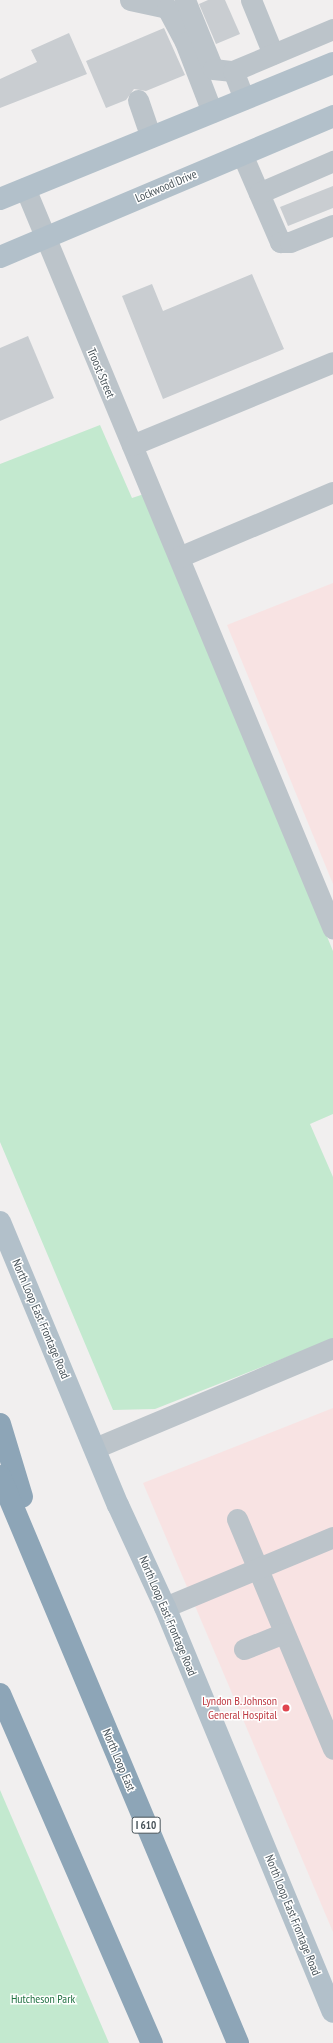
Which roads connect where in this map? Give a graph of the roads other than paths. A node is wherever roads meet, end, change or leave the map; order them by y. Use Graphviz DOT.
graph roads {
  1 [pos="130,0"];
  2 [pos="185,0"];
  3 [pos="250,0"];
  4 [pos="332,32"];
  5 [pos="273,54"];
  6 [pos="333,63"];
  7 [pos="233,71"];
  8 [pos="244,99"];
  9 [pos="138,100"];
  10 [pos="212,112"];
  11 [pos="333,116"];
  12 [pos="151,137"];
  13 [pos="242,154"];
  14 [pos="333,161"];
  15 [pos="25,188"];
  16 [pos="259,193"];
  17 [pos="0,199"];
  18 [pos="333,225"];
  19 [pos="44,237"];
  20 [pos="0,257"];
  21 [pos="333,362"];
  22 [pos="132,445"];
  23 [pos="333,492"];
  24 [pos="179,557"];
  25 [pos="333,929"];
  26 [pos="0,1222"];
  27 [pos="333,1348"];
  28 [pos="0,1424"];
  29 [pos="95,1448"];
  30 [pos="0,1476"];
  31 [pos="237,1519"];
  32 [pos="333,1537"];
  33 [pos="257,1568"];
  34 [pos="55,1607"];
  35 [pos="165,1607"];
  36 [pos="284,1633"];
  37 [pos="244,1650"];
  38 [pos="0,1694"];
  39 [pos="333,1748"];
  40 [pos="333,2012"];
  41 [pos="152,2043"];
  42 [pos="238,2043"];
  1 -- 10 [label="street"];
  2 -- 7 [label="street"];
  3 -- 5 [label="street"];
  4 -- 5 [label="street"];
  5 -- 7 [label="street"];
  6 -- 8 [label="main road"];
  7 -- 8 [label="street"];
  8 -- 10 [label="main road"];
  9 -- 12 [label="street"];
  10 -- 12 [label="main road"];
  11 -- 13 [label="main road, Lockwood Drive"];
  12 -- 15 [label="main road"];
  13 -- 16 [label="street"];
  13 -- 19 [label="main road, Lockwood Drive"];
  14 -- 16 [label="street"];
  15 -- 17 [label="main road"];
  15 -- 19 [label="street, Troost Street"];
  16 -- 18 [label="street"];
  19 -- 20 [label="main road, Lockwood Drive"];
  19 -- 22 [label="street, Troost Street"];
  21 -- 22 [label="street"];
  22 -- 24 [label="street, Troost Street"];
  23 -- 24 [label="street"];
  24 -- 25 [label="street, Troost Street"];
  26 -- 29 [label="main road, North Loop East Frontage Road"];
  27 -- 29 [label="street"];
  28 -- 34 [label="highway"];
  29 -- 35 [label="main road, North Loop East Frontage Road"];
  30 -- 34 [label="highway, North Loop East / I 610"];
  31 -- 33 [label="street"];
  32 -- 33 [label="street"];
  33 -- 35 [label="street"];
  33 -- 36 [label="street"];
  34 -- 42 [label="highway, North Loop East / I 610"];
  35 -- 40 [label="main road, North Loop East Frontage Road"];
  36 -- 37 [label="street"];
  36 -- 39 [label="street"];
  38 -- 41 [label="highway"];
}
